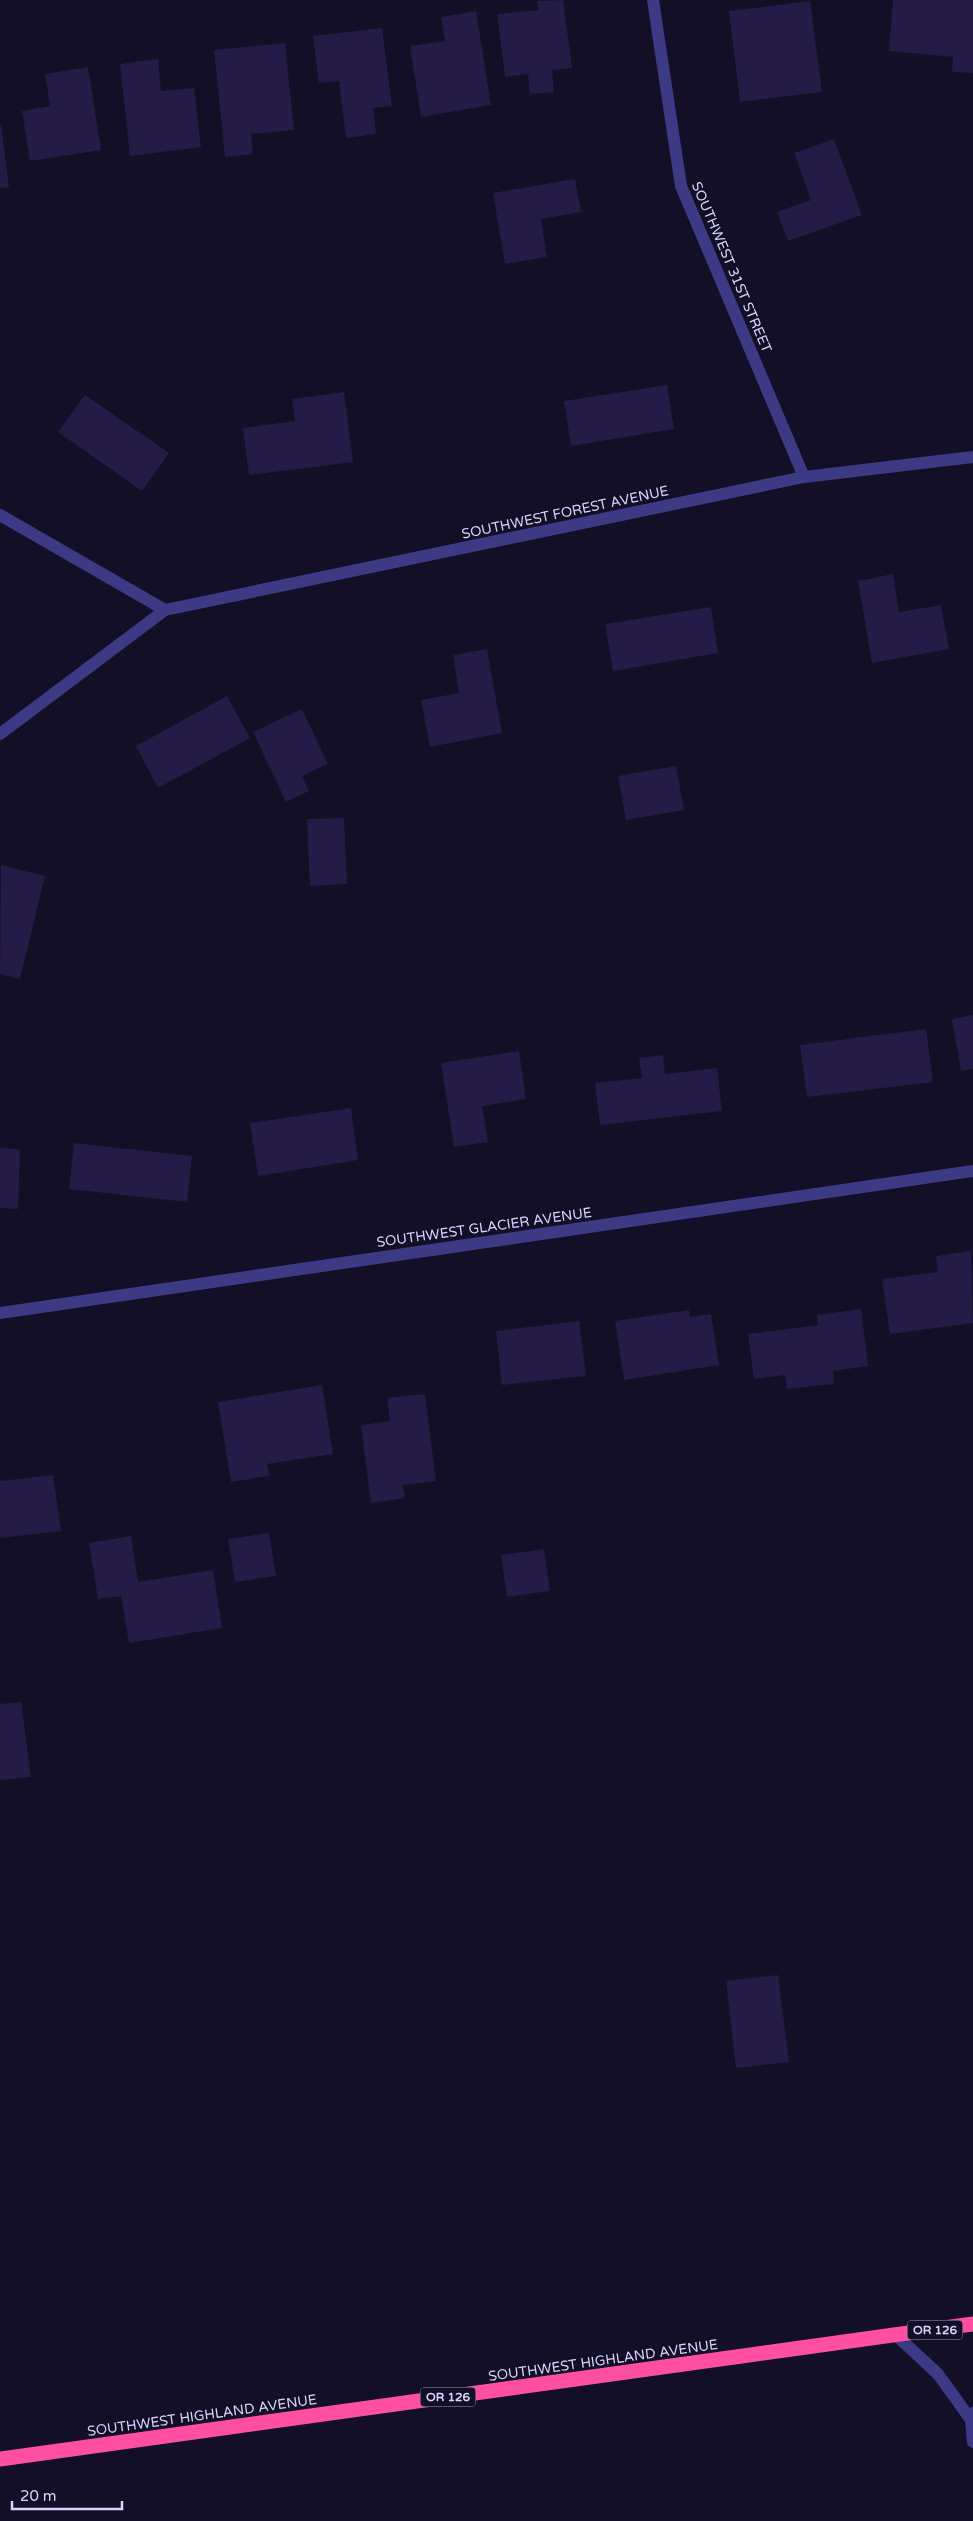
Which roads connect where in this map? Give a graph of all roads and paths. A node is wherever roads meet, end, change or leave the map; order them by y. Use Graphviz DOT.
graph roads {
  1 [pos="653,0"];
  2 [pos="973,457"];
  3 [pos="804,477"];
  4 [pos="0,515"];
  5 [pos="165,610"];
  6 [pos="0,734"];
  7 [pos="973,1171"];
  8 [pos="0,1313"];
  9 [pos="973,2324"];
  10 [pos="897,2336"];
  11 [pos="972,2417"];
  12 [pos="973,2442"];
  13 [pos="0,2459"];
  1 -- 3 [label="street, SOUTHWEST 31ST STREET"];
  2 -- 3 [label="street, SOUTHWEST FOREST AVENUE"];
  3 -- 5 [label="street, SOUTHWEST FOREST AVENUE"];
  4 -- 5 [label="street"];
  5 -- 6 [label="street"];
  7 -- 8 [label="street, SOUTHWEST GLACIER AVENUE"];
  9 -- 10 [label="highway, SOUTHWEST HIGHLAND AVENUE / OR 126"];
  10 -- 11 [label="street"];
  10 -- 13 [label="highway, SOUTHWEST HIGHLAND AVENUE / OR 126"];
  11 -- 12 [label="street"];
}
